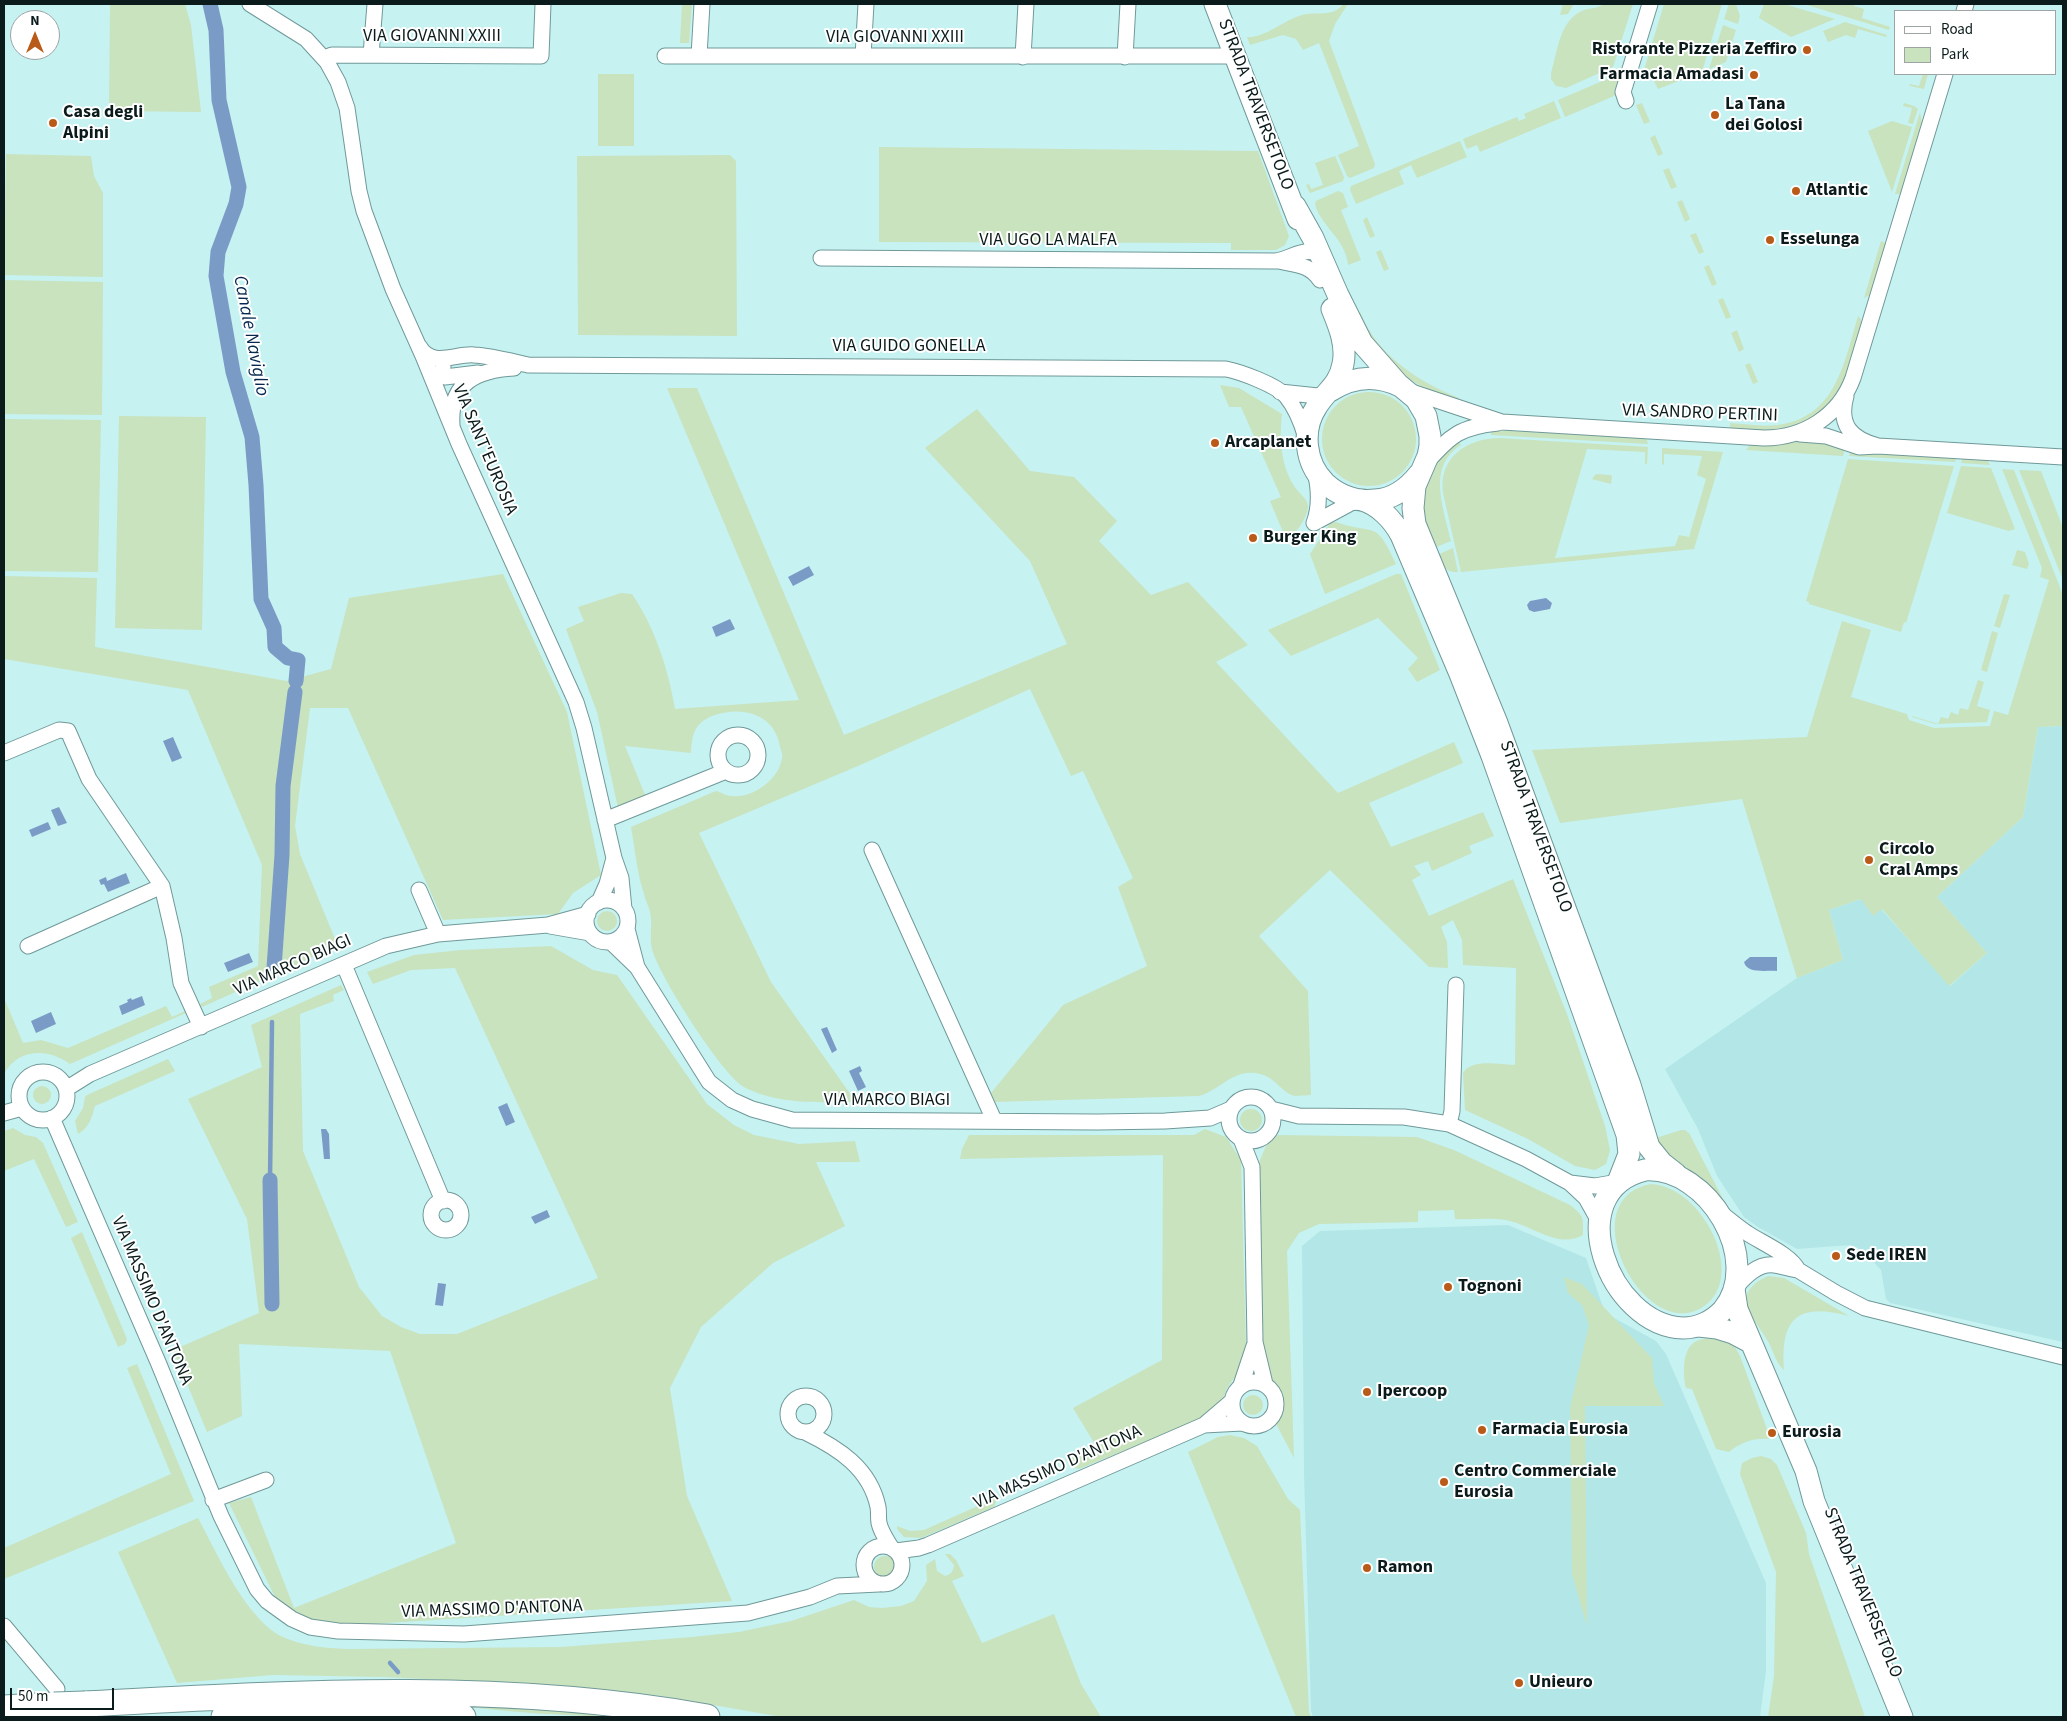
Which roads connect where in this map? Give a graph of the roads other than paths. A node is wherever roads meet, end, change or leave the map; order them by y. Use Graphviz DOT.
graph roads {
  1 [pos="250,4"];
  2 [pos="374,4"];
  3 [pos="543,4"];
  4 [pos="702,4"];
  5 [pos="866,4"];
  6 [pos="1026,4"];
  7 [pos="1128,4"];
  8 [pos="1215,4"];
  9 [pos="1650,4"];
  10 [pos="371,55"];
  11 [pos="665,56"];
  12 [pos="699,56"];
  13 [pos="863,56"];
  14 [pos="1023,56"];
  15 [pos="1236,56"];
  16 [pos="1125,57"];
  17 [pos="324,58"];
  18 [pos="1945,75"];
  19 [pos="1626,101"];
  20 [pos="820,258"];
  21 [pos="1311,260"];
  22 [pos="419,346"];
  23 [pos="448,363"];
  24 [pos="532,364"];
  25 [pos="487,371"];
  26 [pos="1404,389"];
  27 [pos="437,390"];
  28 [pos="1848,390"];
  29 [pos="1330,391"];
  30 [pos="1280,392"];
  31 [pos="1825,418"];
  32 [pos="1502,422"];
  33 [pos="1846,424"];
  34 [pos="455,436"];
  35 [pos="1789,436"];
  36 [pos="1832,437"];
  37 [pos="1307,440"];
  38 [pos="1878,446"];
  39 [pos="2063,457"];
  40 [pos="1313,467"];
  41 [pos="1422,469"];
  42 [pos="1362,500"];
  43 [pos="4,753"];
  44 [pos="726,771"];
  45 [pos="605,820"];
  46 [pos="872,850"];
  47 [pos="614,858"];
  48 [pos="162,886"];
  49 [pos="419,890"];
  50 [pos="599,902"];
  51 [pos="624,909"];
  52 [pos="588,914"];
  53 [pos="548,925"];
  54 [pos="627,929"];
  55 [pos="590,933"];
  56 [pos="438,934"];
  57 [pos="611,942"];
  58 [pos="28,946"];
  59 [pos="344,965"];
  60 [pos="637,967"];
  61 [pos="1456,985"];
  62 [pos="201,1027"];
  63 [pos="66,1089"];
  64 [pos="22,1108"];
  65 [pos="1231,1108"];
  66 [pos="4,1113"];
  67 [pos="52,1118"];
  68 [pos="1210,1118"];
  69 [pos="994,1120"];
  70 [pos="1270,1123"];
  71 [pos="1449,1124"];
  72 [pos="1230,1125"];
  73 [pos="1241,1139"];
  74 [pos="1252,1167"];
  75 [pos="1676,1174"];
  76 [pos="1618,1182"];
  77 [pos="1570,1183"];
  78 [pos="443,1201"];
  79 [pos="1719,1212"];
  80 [pos="1600,1223"];
  81 [pos="1798,1270"];
  82 [pos="1734,1289"];
  83 [pos="1699,1326"];
  84 [pos="1255,1342"];
  85 [pos="1750,1342"];
  86 [pos="2063,1357"];
  87 [pos="1265,1384"];
  88 [pos="1241,1385"];
  89 [pos="1231,1402"];
  90 [pos="823,1421"];
  91 [pos="1242,1423"];
  92 [pos="1204,1425"];
  93 [pos="805,1432"];
  94 [pos="833,1446"];
  95 [pos="1806,1471"];
  96 [pos="266,1480"];
  97 [pos="213,1500"];
  98 [pos="879,1522"];
  99 [pos="928,1545"];
  100 [pos="894,1549"];
  101 [pos="867,1555"];
  102 [pos="900,1574"];
  103 [pos="879,1584"];
  104 [pos="837,1586"];
  105 [pos="4,1626"];
  106 [pos="55,1697"];
  107 [pos="4,1708"];
  108 [pos="224,1717"];
  109 [pos="463,1717"];
  110 [pos="707,1717"];
  111 [pos="1902,1717"];
  112 [pos="1913,1717"];
  1 -- 17 [label="street, VIA SANT'EUROSIA"];
  2 -- 10 [label="street"];
  3 -- 10 [label="street, VIA GIOVANNI XXIII"];
  4 -- 12 [label="street"];
  5 -- 13 [label="street"];
  6 -- 14 [label="street"];
  7 -- 16 [label="street"];
  8 -- 15 [label="main road, STRADA TRAVERSETOLO"];
  9 -- 19 [label="street"];
  10 -- 17 [label="street, VIA GIOVANNI XXIII"];
  11 -- 12 [label="street, VIA GIOVANNI XXIII"];
  12 -- 13 [label="street, VIA GIOVANNI XXIII"];
  13 -- 14 [label="street, VIA GIOVANNI XXIII"];
  14 -- 16 [label="street, VIA GIOVANNI XXIII"];
  15 -- 16 [label="street, VIA GIOVANNI XXIII"];
  15 -- 21 [label="main road, STRADA TRAVERSETOLO"];
  17 -- 22 [label="street, VIA SANT'EUROSIA"];
  18 -- 28 [label="street, VIA SANDRO PERTINI"];
  20 -- 21 [label="street, VIA UGO LA MALFA"];
  21 -- 26 [label="main road, STRADA TRAVERSETOLO"];
  21 -- 29 [label="main road, STRADA TRAVERSETOLO"];
  22 -- 23 [label="street, VIA GUIDO GONELLA"];
  22 -- 27 [label="street, VIA SANT'EUROSIA"];
  23 -- 24 [label="street, VIA GUIDO GONELLA"];
  23 -- 25 [label="street, VIA GUIDO GONELLA"];
  23 -- 27 [label="street"];
  24 -- 25 [label="street, VIA GUIDO GONELLA"];
  24 -- 30 [label="street, VIA GUIDO GONELLA"];
  25 -- 34 [label="street, VIA GUIDO GONELLA"];
  26 -- 29 [label="main road, STRADA TRAVERSETOLO"];
  26 -- 32 [label="street, VIA SANDRO PERTINI"];
  26 -- 41 [label="main road, STRADA TRAVERSETOLO"];
  27 -- 34 [label="street, VIA SANT'EUROSIA"];
  28 -- 31 [label="street, VIA SANDRO PERTINI"];
  28 -- 33 [label="street"];
  29 -- 30 [label="street, VIA GUIDO GONELLA"];
  29 -- 37 [label="main road, STRADA TRAVERSETOLO"];
  30 -- 37 [label="street, VIA GUIDO GONELLA"];
  31 -- 33 [label="street"];
  31 -- 35 [label="street, VIA SANDRO PERTINI"];
  31 -- 36 [label="street"];
  32 -- 35 [label="street, VIA SANDRO PERTINI"];
  32 -- 41 [label="street, VIA SANDRO PERTINI"];
  33 -- 38 [label="street"];
  34 -- 45 [label="street, VIA SANT'EUROSIA"];
  35 -- 36 [label="street"];
  36 -- 38 [label="street"];
  37 -- 40 [label="main road, STRADA TRAVERSETOLO"];
  38 -- 39 [label="street"];
  40 -- 42 [label="main road, STRADA TRAVERSETOLO"];
  40 -- 42 [label="street"];
  41 -- 42 [label="main road, STRADA TRAVERSETOLO"];
  41 -- 75 [label="main road, STRADA TRAVERSETOLO"];
  42 -- 76 [label="main road, STRADA TRAVERSETOLO"];
  43 -- 48 [label="street"];
  44 -- 45 [label="street"];
  45 -- 47 [label="street, VIA SANT'EUROSIA"];
  46 -- 69 [label="street"];
  47 -- 50 [label="street"];
  47 -- 51 [label="street, VIA SANT'EUROSIA"];
  48 -- 58 [label="street"];
  48 -- 62 [label="street"];
  49 -- 56 [label="street"];
  50 -- 51 [label="street"];
  50 -- 52 [label="street"];
  51 -- 54 [label="street"];
  52 -- 53 [label="street, VIA MARCO BIAGI"];
  52 -- 55 [label="street"];
  53 -- 55 [label="street, VIA MARCO BIAGI"];
  53 -- 56 [label="street, VIA MARCO BIAGI"];
  54 -- 57 [label="street"];
  54 -- 60 [label="street, VIA MARCO BIAGI"];
  55 -- 57 [label="street"];
  56 -- 59 [label="street, VIA MARCO BIAGI"];
  57 -- 60 [label="street, VIA MARCO BIAGI"];
  59 -- 62 [label="street, VIA MARCO BIAGI"];
  59 -- 78 [label="street"];
  60 -- 69 [label="street, VIA MARCO BIAGI"];
  61 -- 71 [label="street"];
  62 -- 63 [label="street, VIA MARCO BIAGI"];
  63 -- 64 [label="street"];
  63 -- 67 [label="street"];
  64 -- 66 [label="street"];
  64 -- 67 [label="street"];
  65 -- 68 [label="street, VIA MARCO BIAGI"];
  65 -- 70 [label="street"];
  65 -- 72 [label="street"];
  67 -- 97 [label="street, VIA MASSIMO D'ANTONA"];
  68 -- 69 [label="street, VIA MARCO BIAGI"];
  68 -- 72 [label="street, VIA MARCO BIAGI"];
  70 -- 71 [label="street"];
  70 -- 73 [label="street"];
  70 -- 74 [label="street"];
  71 -- 77 [label="street"];
  72 -- 73 [label="street"];
  73 -- 74 [label="street"];
  74 -- 84 [label="street"];
  75 -- 76 [label="main road, STRADA TRAVERSETOLO"];
  75 -- 79 [label="main road, STRADA TRAVERSETOLO"];
  76 -- 77 [label="street"];
  76 -- 80 [label="main road, STRADA TRAVERSETOLO"];
  77 -- 80 [label="street"];
  79 -- 81 [label="street"];
  79 -- 82 [label="main road, STRADA TRAVERSETOLO"];
  80 -- 83 [label="main road, STRADA TRAVERSETOLO"];
  81 -- 82 [label="street"];
  81 -- 86 [label="street"];
  82 -- 83 [label="main road, STRADA TRAVERSETOLO"];
  82 -- 85 [label="main road, STRADA TRAVERSETOLO"];
  83 -- 85 [label="main road, STRADA TRAVERSETOLO"];
  84 -- 87 [label="street"];
  84 -- 88 [label="street"];
  85 -- 95 [label="main road, STRADA TRAVERSETOLO"];
  87 -- 88 [label="street"];
  87 -- 91 [label="street"];
  88 -- 89 [label="street"];
  89 -- 91 [label="street"];
  89 -- 92 [label="street, VIA MASSIMO D'ANTONA"];
  90 -- 93 [label="street"];
  90 -- 93 [label="street"];
  90 -- 94 [label="street"];
  91 -- 92 [label="street, VIA MASSIMO D'ANTONA"];
  92 -- 99 [label="street, VIA MASSIMO D'ANTONA"];
  93 -- 94 [label="street"];
  94 -- 98 [label="street"];
  95 -- 111 [label="main road, STRADA TRAVERSETOLO"];
  95 -- 112 [label="main road, STRADA TRAVERSETOLO"];
  96 -- 97 [label="street"];
  97 -- 104 [label="street, VIA MASSIMO D'ANTONA"];
  98 -- 100 [label="street"];
  98 -- 101 [label="street"];
  99 -- 100 [label="street, VIA MASSIMO D'ANTONA"];
  99 -- 102 [label="street, VIA MASSIMO D'ANTONA"];
  100 -- 101 [label="street, VIA MASSIMO D'ANTONA"];
  100 -- 102 [label="street"];
  101 -- 103 [label="street"];
  101 -- 104 [label="street, VIA MASSIMO D'ANTONA"];
  102 -- 103 [label="street, VIA MASSIMO D'ANTONA"];
  103 -- 104 [label="street, VIA MASSIMO D'ANTONA"];
  105 -- 106 [label="street"];
  106 -- 107 [label="highway"];
  106 -- 110 [label="highway, bridge"];
  108 -- 109 [label="highway"];
}
